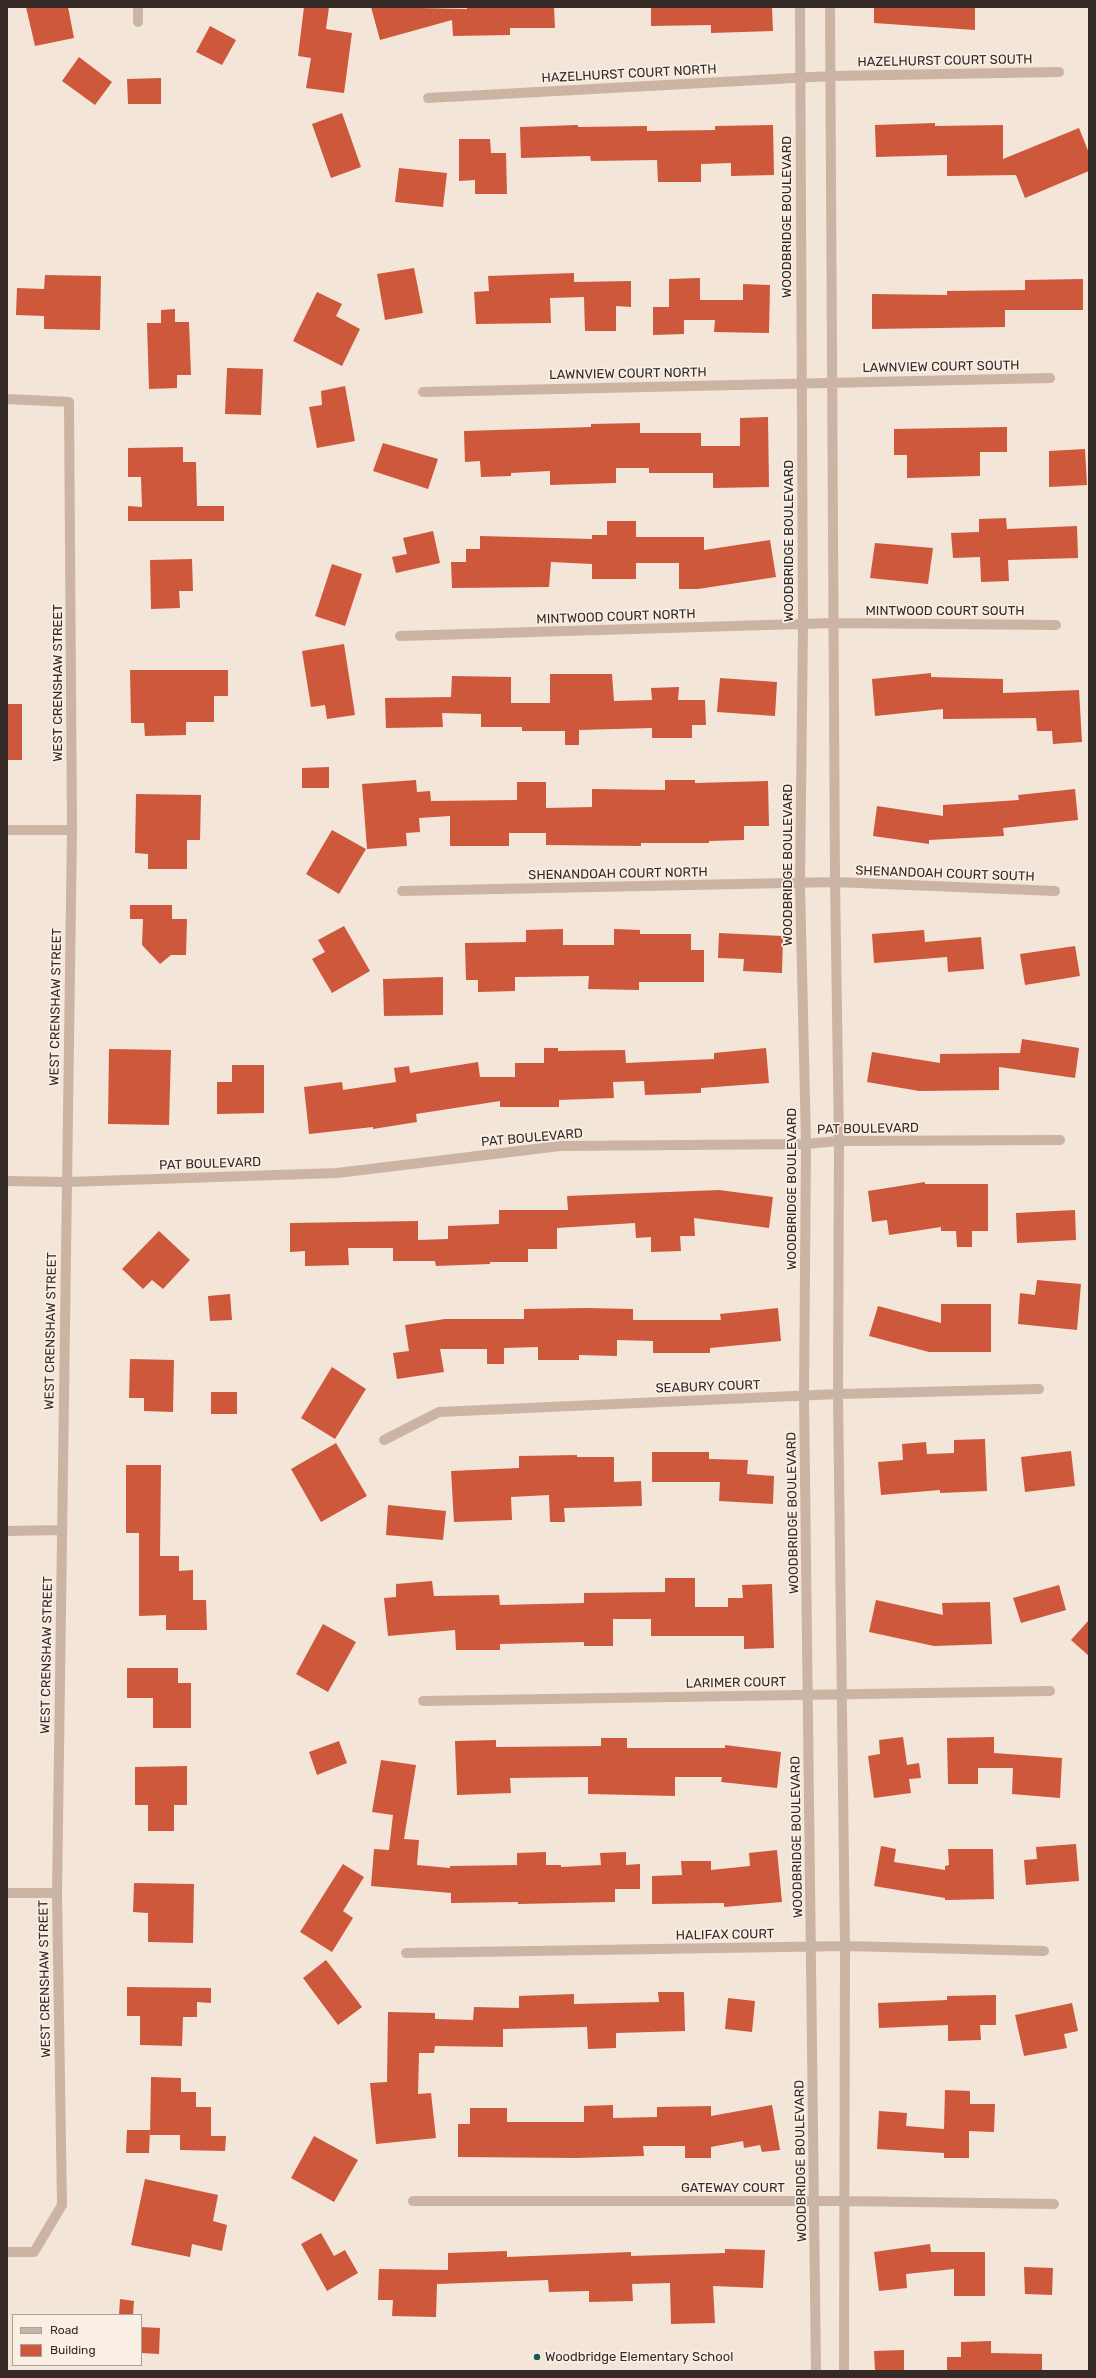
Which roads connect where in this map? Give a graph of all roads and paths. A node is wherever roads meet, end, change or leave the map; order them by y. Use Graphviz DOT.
graph roads {
  1 [pos="138,7"];
  2 [pos="800,7"];
  3 [pos="830,7"];
  4 [pos="138,22"];
  5 [pos="1059,72"];
  6 [pos="831,76"];
  7 [pos="800,78"];
  8 [pos="428,98"];
  9 [pos="1050,378"];
  10 [pos="833,382"];
  11 [pos="801,383"];
  12 [pos="423,392"];
  13 [pos="7,399"];
  14 [pos="834,623"];
  15 [pos="803,624"];
  16 [pos="1056,625"];
  17 [pos="400,636"];
  18 [pos="7,830"];
  19 [pos="72,830"];
  20 [pos="835,882"];
  21 [pos="800,884"];
  22 [pos="402,891"];
  23 [pos="1055,891"];
  24 [pos="1060,1140"];
  25 [pos="838,1141"];
  26 [pos="806,1144"];
  27 [pos="7,1181"];
  28 [pos="67,1182"];
  29 [pos="1039,1389"];
  30 [pos="838,1394"];
  31 [pos="804,1396"];
  32 [pos="384,1440"];
  33 [pos="61,1530"];
  34 [pos="7,1531"];
  35 [pos="1050,1691"];
  36 [pos="842,1693"];
  37 [pos="808,1695"];
  38 [pos="423,1701"];
  39 [pos="7,1893"];
  40 [pos="57,1893"];
  41 [pos="811,1946"];
  42 [pos="845,1946"];
  43 [pos="1044,1951"];
  44 [pos="406,1953"];
  45 [pos="413,2201"];
  46 [pos="814,2201"];
  47 [pos="844,2201"];
  48 [pos="1054,2204"];
  49 [pos="7,2252"];
  50 [pos="816,2371"];
  51 [pos="844,2371"];
  1 -- 4 [label="street"];
  2 -- 7 [label="street, WOODBRIDGE BOULEVARD"];
  3 -- 6 [label="street"];
  5 -- 6 [label="street, HAZELHURST COURT SOUTH"];
  6 -- 7 [label="street, HAZELHURST COURT NORTH"];
  6 -- 10 [label="street"];
  7 -- 8 [label="street, HAZELHURST COURT NORTH"];
  7 -- 11 [label="street, WOODBRIDGE BOULEVARD"];
  9 -- 10 [label="street, LAWNVIEW COURT SOUTH"];
  10 -- 11 [label="street, LAWNVIEW COURT NORTH"];
  10 -- 14 [label="street"];
  11 -- 12 [label="street, LAWNVIEW COURT NORTH"];
  11 -- 15 [label="street, WOODBRIDGE BOULEVARD"];
  13 -- 19 [label="street, WEST CRENSHAW STREET"];
  14 -- 15 [label="street, MINTWOOD COURT NORTH"];
  14 -- 16 [label="street, MINTWOOD COURT SOUTH"];
  14 -- 20 [label="street"];
  15 -- 17 [label="street, MINTWOOD COURT NORTH"];
  15 -- 21 [label="street, WOODBRIDGE BOULEVARD"];
  18 -- 19 [label="street"];
  19 -- 28 [label="street, WEST CRENSHAW STREET"];
  20 -- 21 [label="street, SHENANDOAH COURT NORTH"];
  20 -- 23 [label="street, SHENANDOAH COURT SOUTH"];
  20 -- 25 [label="street"];
  21 -- 22 [label="street, SHENANDOAH COURT NORTH"];
  21 -- 26 [label="street, WOODBRIDGE BOULEVARD"];
  24 -- 25 [label="street, PAT BOULEVARD"];
  25 -- 26 [label="street, PAT BOULEVARD"];
  25 -- 30 [label="street"];
  26 -- 28 [label="street, PAT BOULEVARD"];
  26 -- 31 [label="street, WOODBRIDGE BOULEVARD"];
  27 -- 28 [label="street, PAT BOULEVARD"];
  28 -- 33 [label="street, WEST CRENSHAW STREET"];
  29 -- 30 [label="street, SEABURY COURT"];
  30 -- 31 [label="street, SEABURY COURT"];
  30 -- 36 [label="street"];
  31 -- 32 [label="street, SEABURY COURT"];
  31 -- 37 [label="street, WOODBRIDGE BOULEVARD"];
  33 -- 34 [label="street"];
  33 -- 40 [label="street, WEST CRENSHAW STREET"];
  35 -- 36 [label="street, LARIMER COURT"];
  36 -- 37 [label="street, LARIMER COURT"];
  36 -- 42 [label="street"];
  37 -- 38 [label="street, LARIMER COURT"];
  37 -- 41 [label="street, WOODBRIDGE BOULEVARD"];
  39 -- 40 [label="street"];
  40 -- 49 [label="street, WEST CRENSHAW STREET"];
  41 -- 42 [label="street, HALIFAX COURT"];
  41 -- 44 [label="street, HALIFAX COURT"];
  41 -- 46 [label="street, WOODBRIDGE BOULEVARD"];
  42 -- 43 [label="street, HALIFAX COURT"];
  42 -- 47 [label="street"];
  45 -- 46 [label="street, GATEWAY COURT"];
  46 -- 47 [label="street, GATEWAY COURT"];
  46 -- 50 [label="street, WOODBRIDGE BOULEVARD"];
  47 -- 48 [label="street, GATEWAY COURT"];
  47 -- 51 [label="street"];
}
